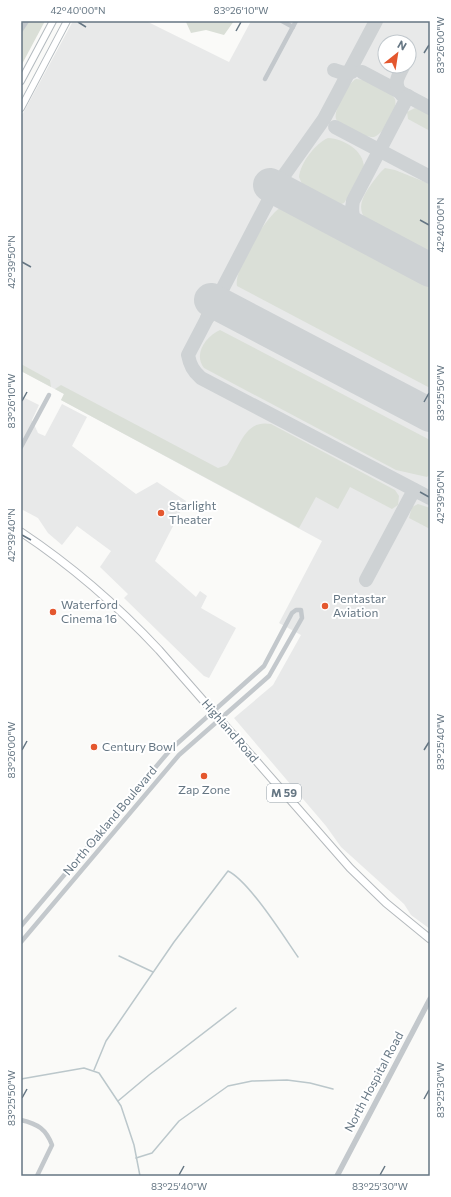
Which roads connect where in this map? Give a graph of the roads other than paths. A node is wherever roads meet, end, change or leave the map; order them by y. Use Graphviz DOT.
graph roads {
  1 [pos="27,21"];
  2 [pos="53,21"];
  3 [pos="67,21"];
  4 [pos="282,21"];
  5 [pos="296,21"];
  6 [pos="293,27"];
  7 [pos="21,30"];
  8 [pos="265,79"];
  9 [pos="21,81"];
  10 [pos="21,108"];
  11 [pos="49,395"];
  12 [pos="21,447"];
  13 [pos="21,532"];
  14 [pos="212,711"];
  15 [pos="220,720"];
  16 [pos="21,926"];
  17 [pos="430,939"];
  18 [pos="21,942"];
  19 [pos="430,999"];
  20 [pos="21,1120"];
  21 [pos="37,1176"];
  22 [pos="337,1176"];
  1 -- 7 [label="street"];
  2 -- 9 [label="main road"];
  3 -- 10 [label="main road"];
  4 -- 6 [label="street"];
  5 -- 6 [label="street"];
  6 -- 8 [label="street"];
  11 -- 12 [label="street"];
  13 -- 14 [label="highway, Highland Road / M 59"];
  14 -- 15 [label="highway, Highland Road / M 59"];
  14 -- 15 [label="street, North Oakland Boulevard"];
  14 -- 16 [label="street, North Oakland Boulevard"];
  15 -- 17 [label="highway, Highland Road / M 59"];
  15 -- 18 [label="street, North Oakland Boulevard"];
  19 -- 22 [label="street, North Hospital Road"];
  20 -- 21 [label="street"];
}
